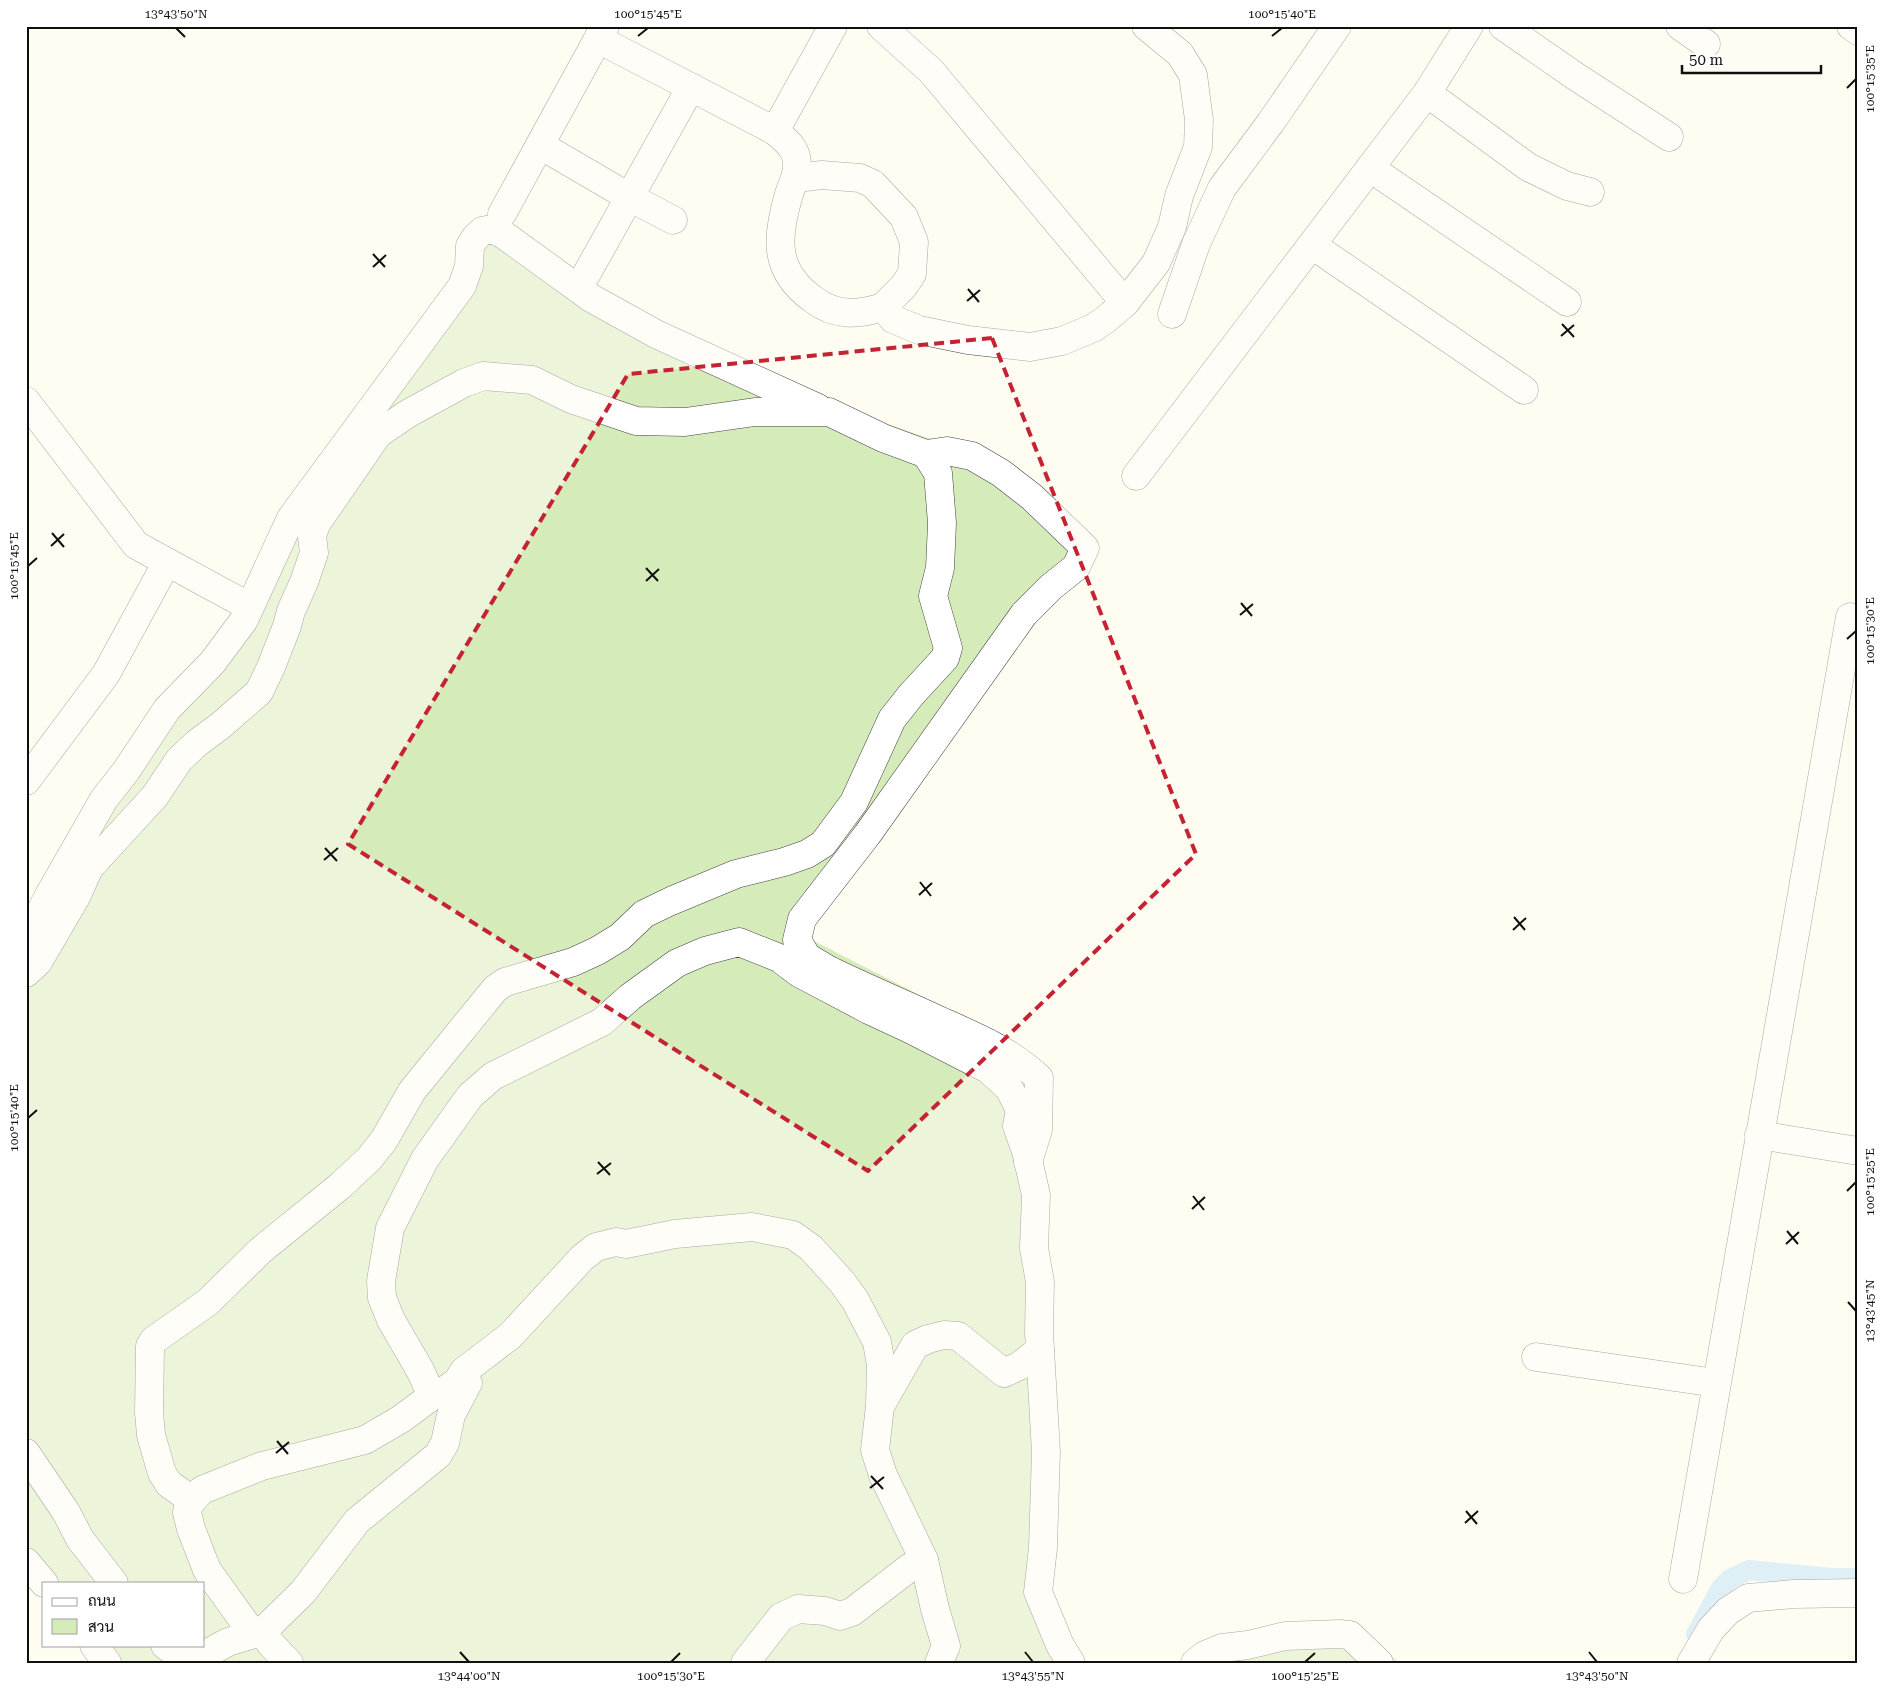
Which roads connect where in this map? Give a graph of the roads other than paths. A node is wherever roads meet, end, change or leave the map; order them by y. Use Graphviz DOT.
graph roads {
  1 [pos="833,26"];
  2 [pos="881,26"];
  3 [pos="1146,26"];
  4 [pos="1337,26"];
  5 [pos="1468,26"];
  6 [pos="1503,26"];
  7 [pos="1680,26"];
  8 [pos="601,33"];
  9 [pos="1706,44"];
  10 [pos="691,88"];
  11 [pos="1427,93"];
  12 [pos="775,131"];
  13 [pos="1669,136"];
  14 [pos="540,145"];
  15 [pos="1370,168"];
  16 [pos="796,178"];
  17 [pos="1590,192"];
  18 [pos="629,197"];
  19 [pos="502,214"];
  20 [pos="673,220"];
  21 [pos="1312,245"];
  22 [pos="586,275"];
  23 [pos="1567,302"];
  24 [pos="1125,303"];
  25 [pos="883,307"];
  26 [pos="1172,314"];
  27 [pos="1524,390"];
  28 [pos="26,401"];
  29 [pos="829,413"];
  30 [pos="926,454"];
  31 [pos="1136,476"];
  32 [pos="167,562"];
  33 [pos="247,614"];
  34 [pos="1850,617"];
  35 [pos="26,781"];
  36 [pos="26,940"];
  37 [pos="26,973"];
  38 [pos="1759,1134"];
  39 [pos="1858,1151"];
  40 [pos="1028,1162"];
  41 [pos="1040,1350"];
  42 [pos="1536,1357"];
  43 [pos="462,1382"];
  44 [pos="1716,1383"];
  45 [pos="432,1396"];
  46 [pos="880,1406"];
  47 [pos="26,1453"];
  48 [pos="192,1500"];
  49 [pos="924,1560"];
  50 [pos="26,1562"];
  51 [pos="1683,1579"];
  52 [pos="43,1582"];
  53 [pos="113,1582"];
  54 [pos="1858,1593"];
  55 [pos="258,1632"];
  56 [pos="95,1646"];
  57 [pos="175,1655"];
  58 [pos="107,1663"];
  59 [pos="289,1663"];
  60 [pos="746,1663"];
  61 [pos="939,1663"];
  62 [pos="1071,1663"];
  63 [pos="1195,1663"];
  64 [pos="1379,1663"];
  65 [pos="1691,1663"];
  1 -- 12 [label="street"];
  2 -- 24 [label="street"];
  3 -- 24 [label="street"];
  4 -- 26 [label="street"];
  5 -- 11 [label="street"];
  6 -- 13 [label="street"];
  7 -- 9 [label="street"];
  8 -- 10 [label="street"];
  8 -- 14 [label="street"];
  10 -- 12 [label="street"];
  10 -- 18 [label="street"];
  11 -- 15 [label="street"];
  11 -- 17 [label="street"];
  12 -- 16 [label="street"];
  14 -- 18 [label="street"];
  14 -- 19 [label="street"];
  15 -- 21 [label="street"];
  15 -- 23 [label="street"];
  16 -- 25 [label="street"];
  16 -- 25 [label="street"];
  18 -- 20 [label="street"];
  18 -- 22 [label="street"];
  21 -- 27 [label="street"];
  21 -- 31 [label="street"];
  24 -- 25 [label="street"];
  28 -- 32 [label="street"];
  29 -- 30 [label="street"];
  29 -- 33 [label="street"];
  29 -- 37 [label="street"];
  30 -- 40 [label="street"];
  30 -- 48 [label="street"];
  32 -- 33 [label="street"];
  32 -- 35 [label="street"];
  33 -- 36 [label="street"];
  34 -- 38 [label="street"];
  38 -- 39 [label="street"];
  38 -- 44 [label="street"];
  40 -- 41 [label="street"];
  40 -- 45 [label="street"];
  41 -- 46 [label="street"];
  41 -- 62 [label="street"];
  42 -- 44 [label="street"];
  43 -- 45 [label="street"];
  43 -- 46 [label="street"];
  43 -- 55 [label="street"];
  44 -- 51 [label="street"];
  45 -- 48 [label="street"];
  46 -- 49 [label="street"];
  47 -- 53 [label="street"];
  48 -- 55 [label="street"];
  49 -- 60 [label="street"];
  49 -- 61 [label="street"];
  50 -- 52 [label="street"];
  54 -- 65 [label="street"];
  55 -- 57 [label="street"];
  55 -- 59 [label="street"];
  56 -- 58 [label="street"];
  63 -- 64 [label="street"];
}
